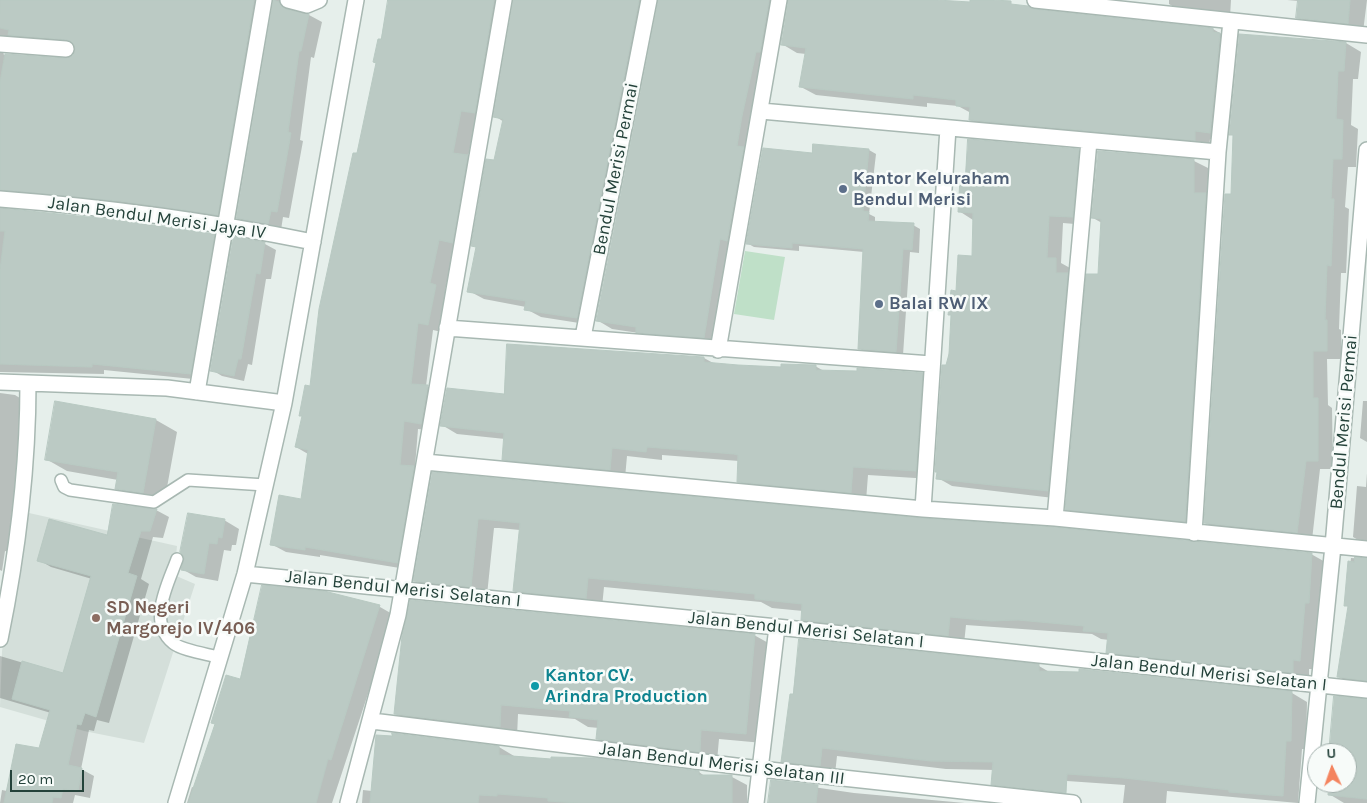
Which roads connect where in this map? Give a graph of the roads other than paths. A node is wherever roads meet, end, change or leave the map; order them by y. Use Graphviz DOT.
graph roads {
  1 [pos="264,0"];
  2 [pos="288,0"];
  3 [pos="318,0"];
  4 [pos="356,0"];
  5 [pos="504,0"];
  6 [pos="649,0"];
  7 [pos="779,0"];
  8 [pos="1035,0"];
  9 [pos="1231,21"];
  10 [pos="1367,35"];
  11 [pos="0,44"];
  12 [pos="66,49"];
  13 [pos="761,111"];
  14 [pos="948,128"];
  15 [pos="1089,141"];
  16 [pos="1367,150"];
  17 [pos="1218,152"];
  18 [pos="0,199"];
  19 [pos="225,225"];
  20 [pos="313,242"];
  21 [pos="447,328"];
  22 [pos="583,337"];
  23 [pos="718,350"];
  24 [pos="931,364"];
  25 [pos="0,382"];
  26 [pos="28,383"];
  27 [pos="197,392"];
  28 [pos="284,403"];
  29 [pos="425,462"];
  30 [pos="61,480"];
  31 [pos="265,485"];
  32 [pos="923,509"];
  33 [pos="1055,518"];
  34 [pos="1194,533"];
  35 [pos="1333,546"];
  36 [pos="1367,549"];
  37 [pos="177,559"];
  38 [pos="245,574"];
  39 [pos="402,589"];
  40 [pos="777,627"];
  41 [pos="0,639"];
  42 [pos="218,657"];
  43 [pos="1320,685"];
  44 [pos="1367,690"];
  45 [pos="372,721"];
  46 [pos="760,769"];
  47 [pos="176,803"];
  48 [pos="348,803"];
  49 [pos="756,803"];
  50 [pos="1073,803"];
  51 [pos="1307,803"];
  1 -- 19 [label="street"];
  2 -- 3 [label="street"];
  4 -- 20 [label="street"];
  5 -- 21 [label="street"];
  6 -- 22 [label="street, Bendul Merisi Permai"];
  7 -- 13 [label="street"];
  8 -- 9 [label="street"];
  9 -- 10 [label="street"];
  9 -- 17 [label="street"];
  11 -- 12 [label="street"];
  13 -- 14 [label="street"];
  13 -- 23 [label="street"];
  14 -- 15 [label="street"];
  14 -- 24 [label="street"];
  15 -- 17 [label="street"];
  15 -- 33 [label="street"];
  16 -- 35 [label="street, Bendul Merisi Permai"];
  17 -- 34 [label="street"];
  18 -- 19 [label="street, Jalan Bendul Merisi Jaya IV"];
  19 -- 20 [label="street, Jalan Bendul Merisi Jaya IV"];
  19 -- 27 [label="street"];
  20 -- 28 [label="street"];
  21 -- 22 [label="street"];
  21 -- 29 [label="street"];
  22 -- 23 [label="street"];
  23 -- 24 [label="street"];
  24 -- 32 [label="street"];
  25 -- 26 [label="street"];
  26 -- 27 [label="street"];
  26 -- 41 [label="street"];
  27 -- 28 [label="street"];
  28 -- 31 [label="street"];
  29 -- 32 [label="street"];
  29 -- 39 [label="street"];
  30 -- 31 [label="lane"];
  31 -- 38 [label="street"];
  32 -- 33 [label="street"];
  33 -- 34 [label="street"];
  34 -- 35 [label="street"];
  35 -- 36 [label="street"];
  35 -- 43 [label="street, Bendul Merisi Permai"];
  37 -- 42 [label="lane"];
  38 -- 39 [label="street, Jalan Bendul Merisi Selatan I"];
  38 -- 42 [label="street"];
  39 -- 40 [label="street, Jalan Bendul Merisi Selatan I"];
  39 -- 45 [label="street"];
  40 -- 43 [label="street, Jalan Bendul Merisi Selatan I"];
  40 -- 46 [label="street"];
  42 -- 47 [label="street"];
  43 -- 44 [label="street, Jalan Bendul Merisi Selatan I"];
  43 -- 51 [label="street, Bendul Merisi Permai"];
  45 -- 46 [label="street, Jalan Bendul Merisi Selatan III"];
  45 -- 48 [label="street"];
  46 -- 49 [label="street"];
  46 -- 50 [label="street, Jalan Bendul Merisi Selatan III"];
}
